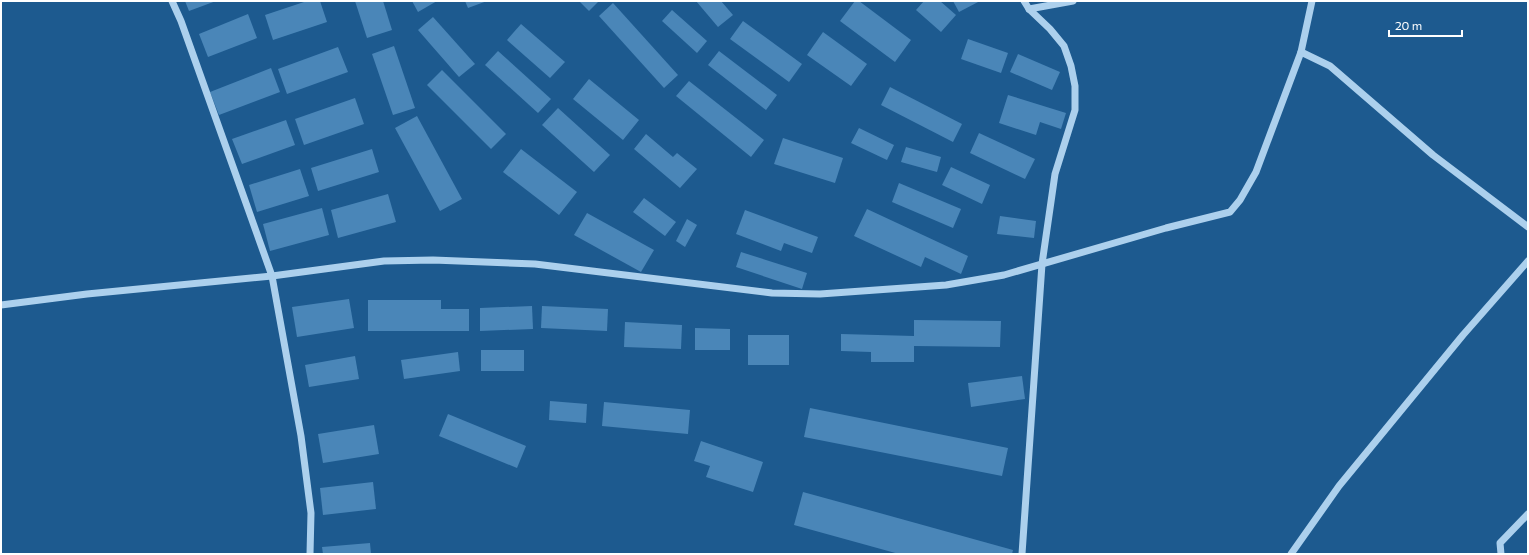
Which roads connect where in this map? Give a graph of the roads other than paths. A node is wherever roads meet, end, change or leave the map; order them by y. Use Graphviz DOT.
graph roads {
  1 [pos="172,1"];
  2 [pos="1024,1"];
  3 [pos="1073,1"];
  4 [pos="1312,1"];
  5 [pos="1029,9"];
  6 [pos="1301,52"];
  7 [pos="1528,227"];
  8 [pos="1528,260"];
  9 [pos="1042,264"];
  10 [pos="272,276"];
  11 [pos="1,305"];
  12 [pos="1528,514"];
  13 [pos="310,554"];
  14 [pos="1022,554"];
  15 [pos="1291,554"];
  16 [pos="1501,554"];
  1 -- 10 [label="street"];
  2 -- 5 [label="street"];
  3 -- 5 [label="street"];
  4 -- 6 [label="street"];
  5 -- 9 [label="street"];
  6 -- 7 [label="street"];
  6 -- 9 [label="street"];
  8 -- 15 [label="street"];
  9 -- 10 [label="street"];
  9 -- 14 [label="street"];
  10 -- 11 [label="street"];
  10 -- 13 [label="street"];
  12 -- 16 [label="street"];
}
